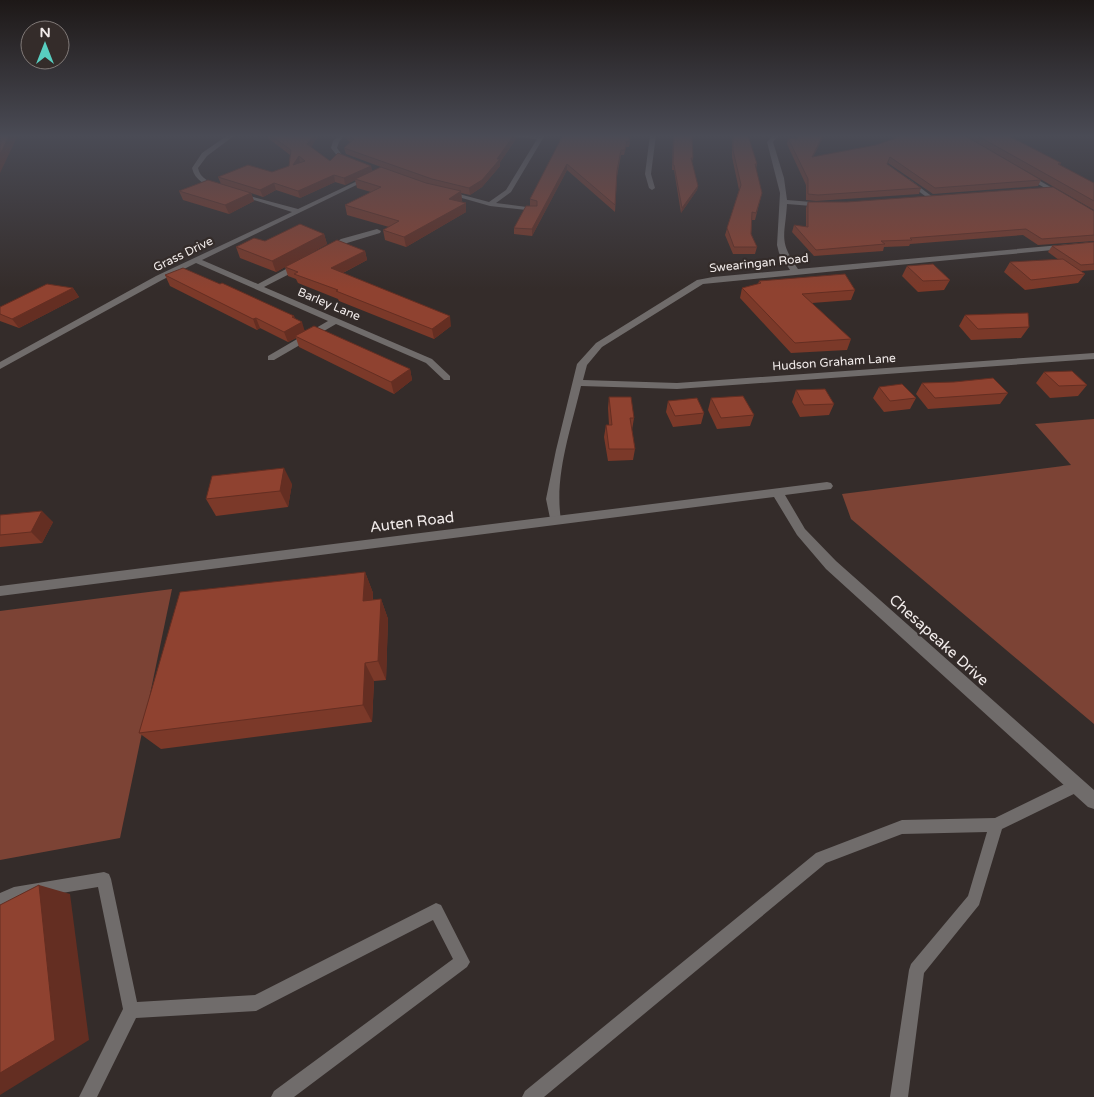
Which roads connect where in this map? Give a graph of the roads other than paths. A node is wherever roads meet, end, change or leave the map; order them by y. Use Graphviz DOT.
graph roads {
  1 [pos="216,186"];
  2 [pos="349,186"];
  3 [pos="512,186"];
  4 [pos="782,186"];
  5 [pos="917,186"];
  6 [pos="1045,186"];
  7 [pos="1050,189"];
  8 [pos="1032,190"];
  9 [pos="439,191"];
  10 [pos="923,198"];
  11 [pos="1070,200"];
  12 [pos="784,202"];
  13 [pos="490,204"];
  14 [pos="835,204"];
  15 [pos="534,210"];
  16 [pos="297,211"];
  17 [pos="377,231"];
  18 [pos="1094,244"];
  19 [pos="320,254"];
  20 [pos="312,258"];
  21 [pos="195,260"];
  22 [pos="794,271"];
  23 [pos="258,287"];
  24 [pos="336,320"];
  25 [pos="1094,356"];
  26 [pos="270,358"];
  27 [pos="0,366"];
  28 [pos="447,378"];
  29 [pos="576,383"];
  30 [pos="827,486"];
  31 [pos="777,492"];
  32 [pos="555,520"];
  33 [pos="0,591"];
  34 [pos="1077,786"];
  35 [pos="1094,800"];
  36 [pos="996,825"];
  37 [pos="0,900"];
  38 [pos="131,1010"];
  39 [pos="88,1097"];
  40 [pos="280,1097"];
  41 [pos="531,1097"];
  42 [pos="898,1097"];
  1 -- 16 [label="street"];
  2 -- 16 [label="street, Grass Drive"];
  3 -- 13 [label="street"];
  4 -- 12 [label="street"];
  5 -- 10 [label="street"];
  6 -- 7 [label="street"];
  7 -- 8 [label="street"];
  7 -- 11 [label="street"];
  9 -- 13 [label="street"];
  12 -- 14 [label="street"];
  12 -- 22 [label="street"];
  13 -- 15 [label="street"];
  16 -- 21 [label="street, Grass Drive"];
  17 -- 19 [label="street"];
  18 -- 22 [label="street, Swearingan Road"];
  20 -- 23 [label="street"];
  21 -- 23 [label="street, Barley Lane"];
  21 -- 27 [label="street, Grass Drive"];
  22 -- 29 [label="street, Swearingan Road"];
  23 -- 24 [label="street, Barley Lane"];
  24 -- 26 [label="street"];
  24 -- 28 [label="street, Barley Lane"];
  25 -- 29 [label="street, Hudson Graham Lane"];
  29 -- 32 [label="street, Swearingan Road"];
  30 -- 31 [label="street, Auten Road"];
  31 -- 32 [label="street, Auten Road"];
  31 -- 34 [label="street, Chesapeake Drive"];
  32 -- 33 [label="street, Auten Road"];
  34 -- 35 [label="street, Chesapeake Drive"];
  34 -- 36 [label="lane"];
  36 -- 41 [label="lane"];
  36 -- 42 [label="lane"];
  37 -- 38 [label="lane"];
  38 -- 39 [label="lane"];
  38 -- 40 [label="lane"];
}
